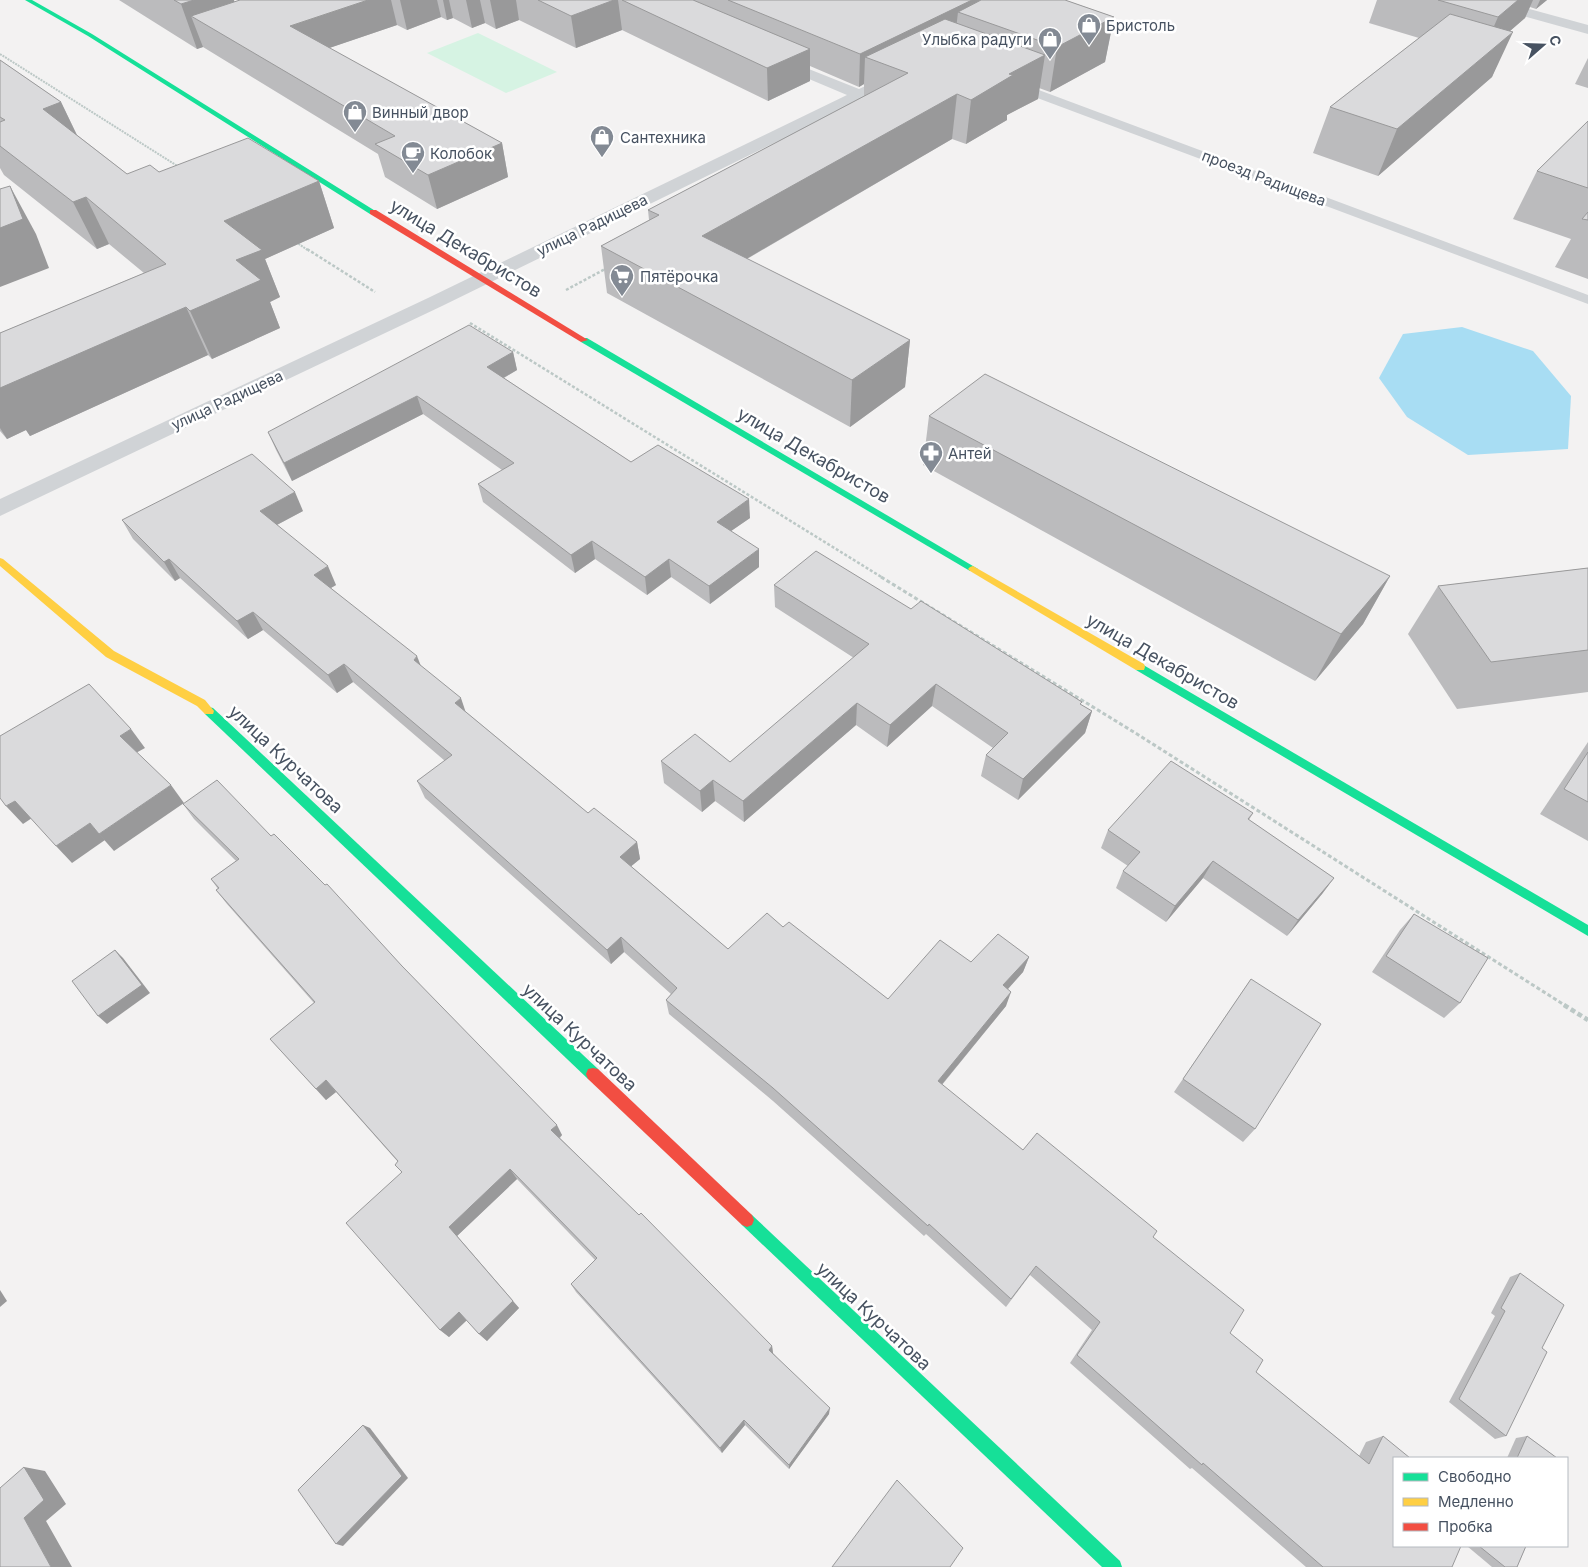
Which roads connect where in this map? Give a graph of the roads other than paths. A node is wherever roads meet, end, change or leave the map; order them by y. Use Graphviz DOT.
graph roads {
  1 [pos="28,0"];
  2 [pos="1482,0"];
  3 [pos="1588,30"];
  4 [pos="766,56"];
  5 [pos="913,69"];
  6 [pos="1003,80"];
  7 [pos="860,95"];
  8 [pos="481,279"];
  9 [pos="1588,300"];
  10 [pos="2,504"];
  11 [pos="0,561"];
  12 [pos="1588,931"];
  13 [pos="1114,1567"];
  1 -- 8 [label="street, улица Декабристов"];
  2 -- 3 [label="street"];
  4 -- 7 [label="street"];
  5 -- 7 [label="street, улица Радищева"];
  6 -- 9 [label="lane, проезд Радищева"];
  7 -- 8 [label="street, улица Радищева"];
  8 -- 10 [label="street, улица Радищева"];
  8 -- 12 [label="street, улица Декабристов"];
  11 -- 13 [label="street, улица Курчатова"];
}
